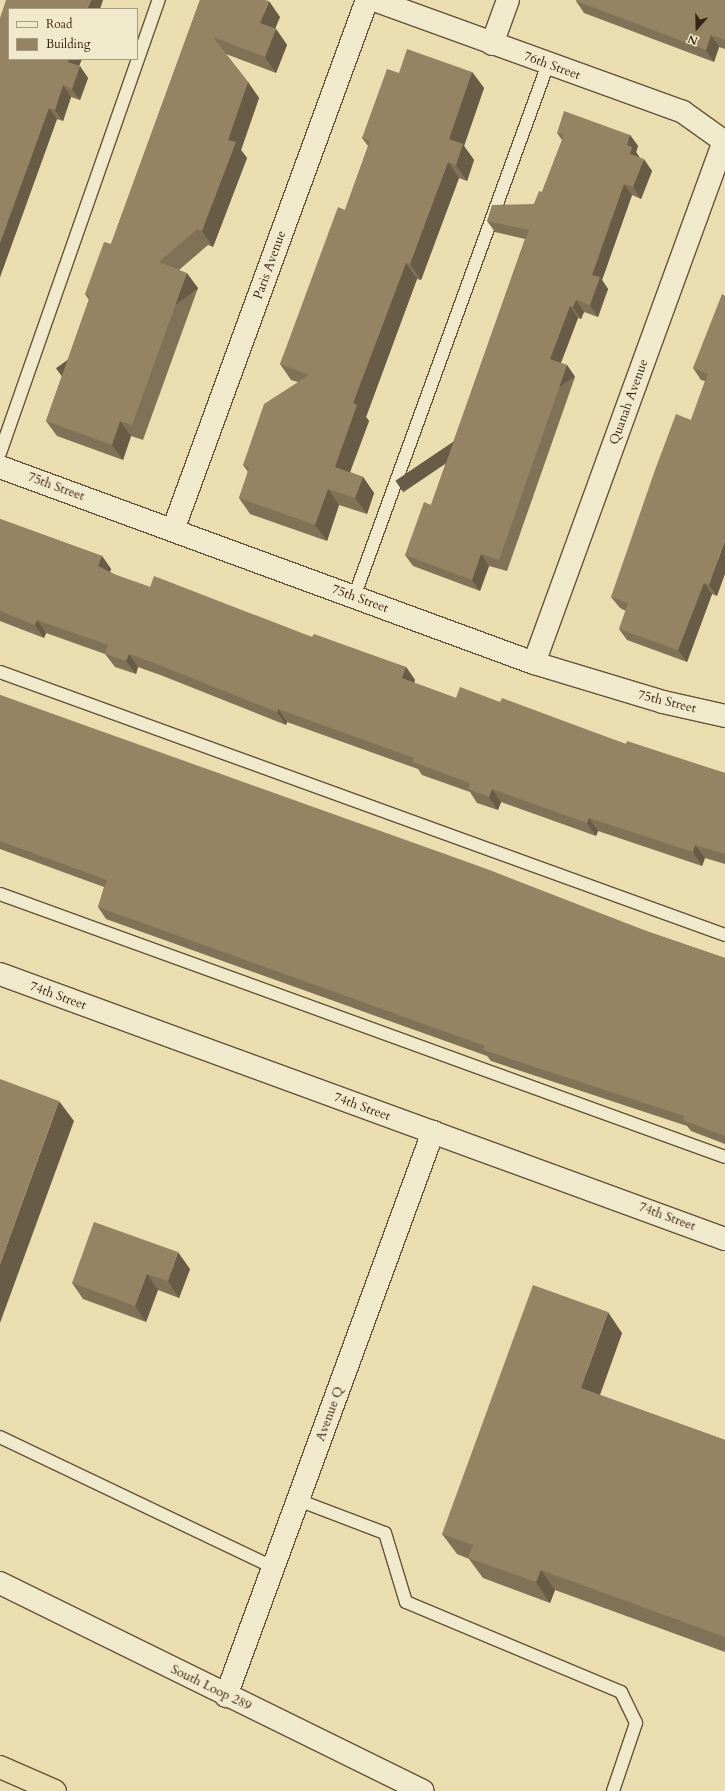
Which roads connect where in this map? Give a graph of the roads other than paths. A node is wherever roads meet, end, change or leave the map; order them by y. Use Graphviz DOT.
graph roads {
  1 [pos="159,0"];
  2 [pos="367,0"];
  3 [pos="374,0"];
  4 [pos="508,0"];
  5 [pos="492,44"];
  6 [pos="138,60"];
  7 [pos="138,60"];
  8 [pos="548,64"];
  9 [pos="725,142"];
  10 [pos="0,453"];
  11 [pos="0,467"];
  12 [pos="173,530"];
  13 [pos="354,596"];
  14 [pos="534,663"];
  15 [pos="0,672"];
  16 [pos="724,713"];
  17 [pos="0,894"];
  18 [pos="725,935"];
  19 [pos="0,974"];
  20 [pos="433,1132"];
  21 [pos="725,1157"];
  22 [pos="725,1239"];
  23 [pos="0,1437"];
  24 [pos="298,1500"];
  25 [pos="273,1567"];
  26 [pos="0,1583"];
  27 [pos="226,1696"];
  28 [pos="0,1767"];
  29 [pos="54,1791"];
  30 [pos="423,1791"];
  31 [pos="613,1791"];
  1 -- 6 [label="lane"];
  2 -- 12 [label="street, Paris Avenue"];
  3 -- 5 [label="street, 76th Street"];
  4 -- 5 [label="street"];
  5 -- 8 [label="street, 76th Street"];
  7 -- 10 [label="lane"];
  8 -- 9 [label="street, 76th Street"];
  8 -- 13 [label="lane"];
  9 -- 14 [label="street, Quanah Avenue"];
  11 -- 12 [label="street, 75th Street"];
  12 -- 13 [label="street, 75th Street"];
  13 -- 14 [label="street, 75th Street"];
  14 -- 16 [label="street, 75th Street"];
  15 -- 18 [label="lane"];
  17 -- 21 [label="lane"];
  19 -- 20 [label="street, 74th Street"];
  20 -- 22 [label="street, 74th Street"];
  20 -- 24 [label="street, Avenue Q"];
  23 -- 25 [label="lane"];
  24 -- 25 [label="street, Avenue Q"];
  24 -- 31 [label="lane"];
  25 -- 27 [label="street, Avenue Q"];
  26 -- 27 [label="street, South Loop 289"];
  27 -- 30 [label="street, South Loop 289"];
  28 -- 29 [label="highway"];
}
